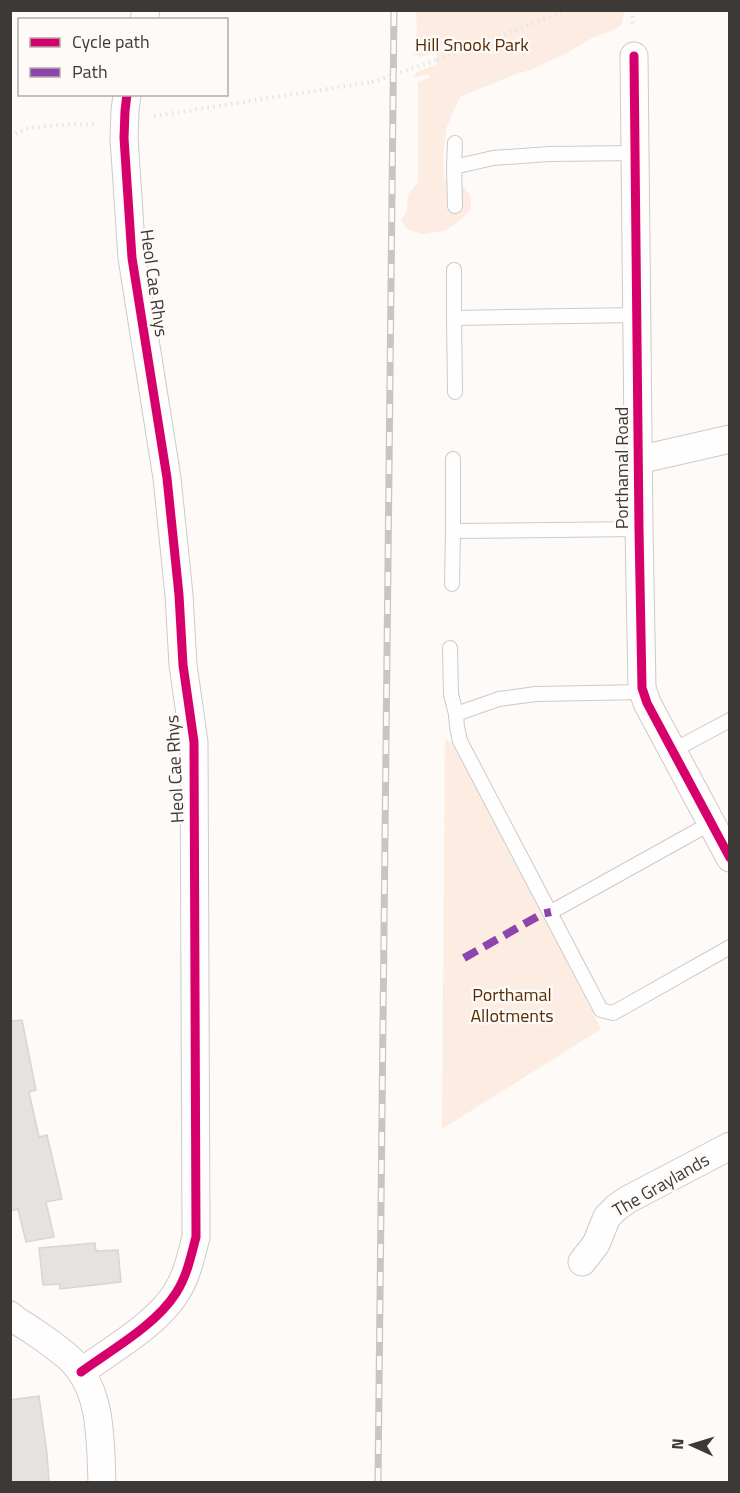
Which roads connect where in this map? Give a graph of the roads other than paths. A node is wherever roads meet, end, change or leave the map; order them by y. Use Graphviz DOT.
graph roads {
  1 [pos="634,56"];
  2 [pos="118,112"];
  3 [pos="454,143"];
  4 [pos="636,153"];
  5 [pos="454,167"];
  6 [pos="455,207"];
  7 [pos="454,270"];
  8 [pos="638,315"];
  9 [pos="454,318"];
  10 [pos="455,392"];
  11 [pos="729,439"];
  12 [pos="453,459"];
  13 [pos="638,460"];
  14 [pos="639,529"];
  15 [pos="453,531"];
  16 [pos="452,584"];
  17 [pos="450,648"];
  18 [pos="644,692"];
  19 [pos="456,714"];
  20 [pos="729,720"];
  21 [pos="672,751"];
  22 [pos="711,823"];
  23 [pos="729,858"];
  24 [pos="551,912"];
  25 [pos="729,947"];
  26 [pos="729,1146"];
  27 [pos="582,1262"];
  28 [pos="10,1315"];
  29 [pos="81,1372"];
  30 [pos="102,1482"];
  1 -- 4 [label="street, Porthamal Road"];
  2 -- 29 [label="street, Heol Cae Rhys"];
  3 -- 5 [label="lane"];
  4 -- 5 [label="lane"];
  4 -- 8 [label="street, Porthamal Road"];
  5 -- 6 [label="lane"];
  7 -- 9 [label="lane"];
  8 -- 9 [label="lane"];
  8 -- 13 [label="street, Porthamal Road"];
  9 -- 10 [label="lane"];
  11 -- 13 [label="street"];
  12 -- 15 [label="lane"];
  13 -- 14 [label="street, Porthamal Road"];
  14 -- 15 [label="lane"];
  14 -- 18 [label="street, Porthamal Road"];
  15 -- 16 [label="lane"];
  17 -- 19 [label="lane"];
  18 -- 19 [label="lane"];
  18 -- 21 [label="street, Porthamal Road"];
  19 -- 24 [label="lane"];
  20 -- 21 [label="lane"];
  21 -- 22 [label="street, Porthamal Road"];
  22 -- 23 [label="street, Porthamal Road"];
  22 -- 24 [label="lane"];
  24 -- 25 [label="lane"];
  26 -- 27 [label="street, The Graylands"];
  28 -- 29 [label="street"];
  29 -- 30 [label="street"];
}
